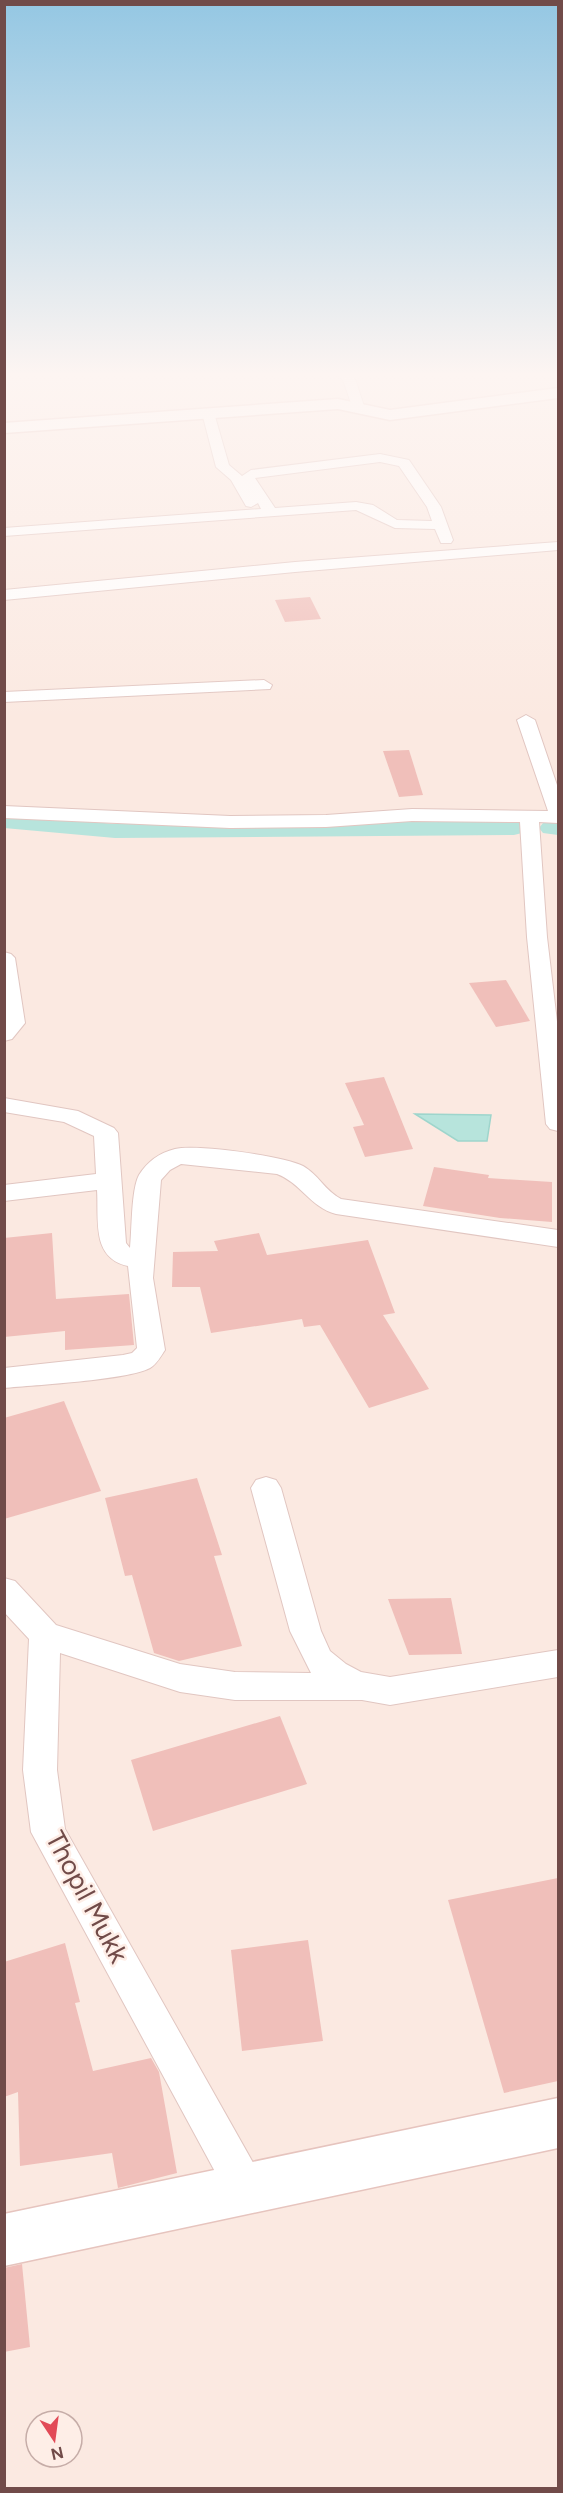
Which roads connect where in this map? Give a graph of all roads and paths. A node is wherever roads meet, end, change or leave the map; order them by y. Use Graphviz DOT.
graph roads {
  1 [pos="243,487"];
  2 [pos="253,487"];
  3 [pos="421,487"];
  4 [pos="264,513"];
  5 [pos="441,525"];
  6 [pos="4,532"];
  7 [pos="558,546"];
  8 [pos="451,555"];
  9 [pos="4,596"];
  10 [pos="264,685"];
  11 [pos="4,697"];
  12 [pos="526,720"];
  13 [pos="4,812"];
  14 [pos="558,815"];
  15 [pos="529,817"];
  16 [pos="4,958"];
  17 [pos="551,983"];
  18 [pos="4,1034"];
  19 [pos="4,1105"];
  20 [pos="558,1124"];
  21 [pos="109,1181"];
  22 [pos="4,1193"];
  23 [pos="558,1239"];
  24 [pos="140,1278"];
  25 [pos="4,1378"];
  26 [pos="266,1488"];
  27 [pos="4,1590"];
  28 [pos="45,1635"];
  29 [pos="558,1664"];
  30 [pos="363,1688"];
  31 [pos="558,2123"];
  32 [pos="246,2189"];
  33 [pos="4,2240"];
  1 -- 4 [label="street"];
  2 -- 4 [label="street"];
  3 -- 5 [label="street"];
  4 -- 5 [label="street"];
  4 -- 6 [label="street"];
  5 -- 8 [label="street"];
  7 -- 8 [label="street"];
  8 -- 9 [label="street"];
  10 -- 11 [label="street"];
  12 -- 14 [label="street"];
  13 -- 15 [label="street"];
  14 -- 15 [label="street"];
  15 -- 17 [label="street"];
  16 -- 18 [label="street"];
  17 -- 20 [label="street"];
  19 -- 21 [label="street"];
  21 -- 22 [label="street"];
  21 -- 24 [label="street"];
  23 -- 24 [label="street"];
  24 -- 25 [label="street"];
  26 -- 30 [label="street"];
  27 -- 28 [label="street"];
  28 -- 30 [label="street"];
  28 -- 32 [label="street, Thopil Mukk"];
  29 -- 30 [label="street"];
  31 -- 32 [label="street"];
  32 -- 33 [label="street"];
}
